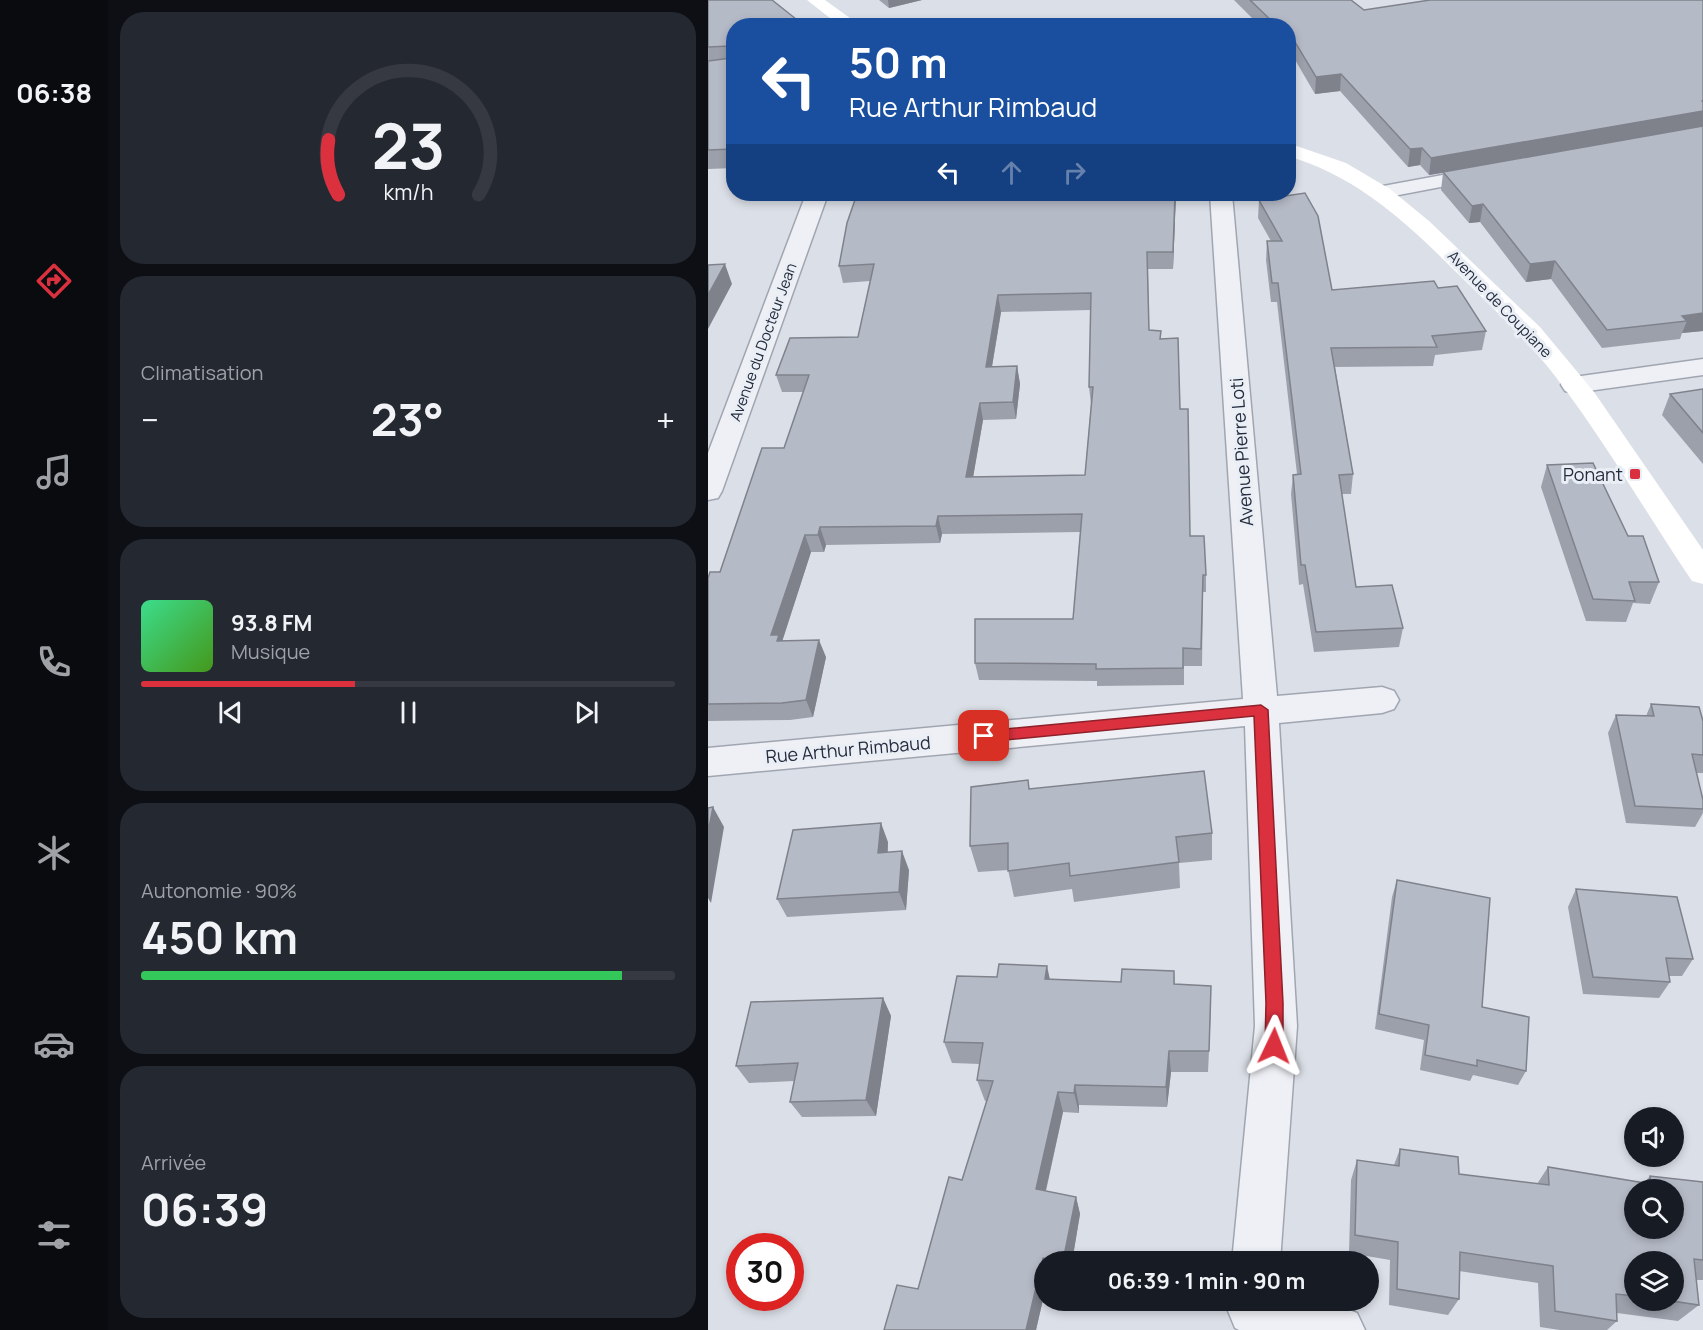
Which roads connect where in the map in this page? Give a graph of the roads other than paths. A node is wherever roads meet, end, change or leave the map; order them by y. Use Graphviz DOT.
graph roads {
  1 [pos="815,0"];
  2 [pos="839,18"];
  3 [pos="1296,151"];
  4 [pos="1509,169"];
  5 [pos="1383,192"];
  6 [pos="814,201"];
  7 [pos="1222,201"];
  8 [pos="1703,367"];
  9 [pos="1574,384"];
  10 [pos="708,491"];
  11 [pos="1703,573"];
  12 [pos="1382,700"];
  13 [pos="1261,710"];
  14 [pos="708,762"];
  15 [pos="1257,1251"];
  16 [pos="1252,1311"];
  17 [pos="1340,1330"];
  1 -- 2 [label="main road"];
  3 -- 5 [label="main road, Avenue de Coupiane"];
  4 -- 5 [label="street"];
  5 -- 9 [label="main road, Avenue de Coupiane"];
  6 -- 10 [label="street, Avenue du Docteur Jean"];
  7 -- 13 [label="street, Avenue Pierre Loti"];
  8 -- 9 [label="street"];
  9 -- 11 [label="main road, Avenue de Coupiane"];
  12 -- 13 [label="street, Rue Arthur Rimbaud"];
  13 -- 14 [label="street, Rue Arthur Rimbaud"];
  13 -- 15 [label="street, Avenue Pierre Loti"];
  16 -- 17 [label="street"];
}
